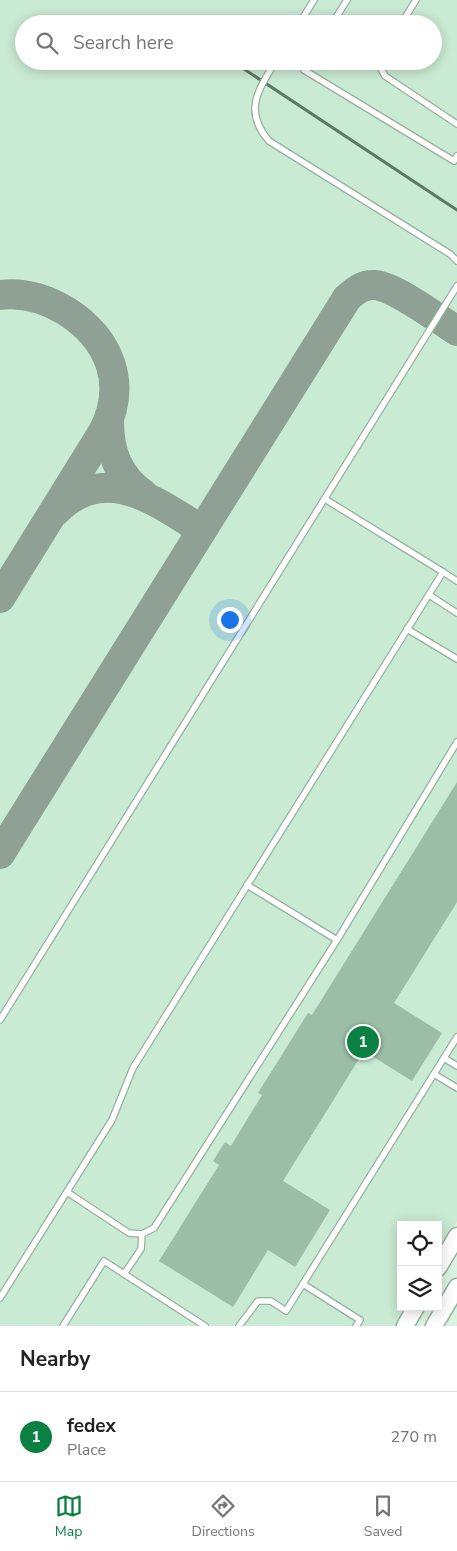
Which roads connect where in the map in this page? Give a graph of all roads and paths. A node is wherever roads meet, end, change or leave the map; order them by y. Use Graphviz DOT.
graph roads {
  1 [pos="314,0"];
  2 [pos="347,0"];
  3 [pos="416,0"];
  4 [pos="305,15"];
  5 [pos="338,15"];
  6 [pos="407,15"];
  7 [pos="270,70"];
  8 [pos="304,70"];
  9 [pos="382,70"];
  10 [pos="457,124"];
  11 [pos="456,160"];
  12 [pos="457,261"];
  13 [pos="457,286"];
  14 [pos="325,499"];
  15 [pos="443,572"];
  16 [pos="457,581"];
  17 [pos="428,595"];
  18 [pos="457,613"];
  19 [pos="407,629"];
  20 [pos="457,659"];
  21 [pos="457,742"];
  22 [pos="247,885"];
  23 [pos="337,940"];
  24 [pos="0,1020"];
  25 [pos="457,1037"];
  26 [pos="444,1058"];
  27 [pos="457,1066"];
  28 [pos="434,1074"];
  29 [pos="457,1088"];
  30 [pos="67,1192"];
  31 [pos="142,1234"];
  32 [pos="457,1236"];
  33 [pos="439,1266"];
  34 [pos="124,1274"];
  35 [pos="303,1284"];
  36 [pos="457,1287"];
  37 [pos="0,1298"];
  38 [pos="414,1311"];
  39 [pos="63,1326"];
  40 [pos="205,1326"];
  41 [pos="239,1326"];
  42 [pos="356,1326"];
  43 [pos="405,1326"];
  44 [pos="434,1326"];
  1 -- 4 [label="lane"];
  2 -- 5 [label="lane"];
  3 -- 6 [label="lane"];
  7 -- 12 [label="lane"];
  8 -- 11 [label="lane"];
  9 -- 10 [label="lane"];
  13 -- 14 [label="lane"];
  14 -- 15 [label="lane"];
  14 -- 24 [label="lane"];
  15 -- 16 [label="lane"];
  15 -- 17 [label="lane"];
  17 -- 18 [label="lane"];
  17 -- 19 [label="lane"];
  19 -- 20 [label="lane"];
  19 -- 22 [label="lane"];
  21 -- 23 [label="lane"];
  22 -- 23 [label="lane"];
  22 -- 30 [label="lane"];
  23 -- 31 [label="lane"];
  25 -- 26 [label="lane"];
  26 -- 27 [label="lane"];
  26 -- 28 [label="lane"];
  28 -- 29 [label="lane"];
  28 -- 35 [label="lane"];
  30 -- 31 [label="lane"];
  30 -- 37 [label="lane"];
  31 -- 34 [label="lane"];
  32 -- 33 [label="main road"];
  34 -- 39 [label="lane"];
  34 -- 40 [label="lane"];
  35 -- 41 [label="lane"];
  35 -- 42 [label="lane"];
  36 -- 44 [label="main road"];
  38 -- 43 [label="main road"];
}
